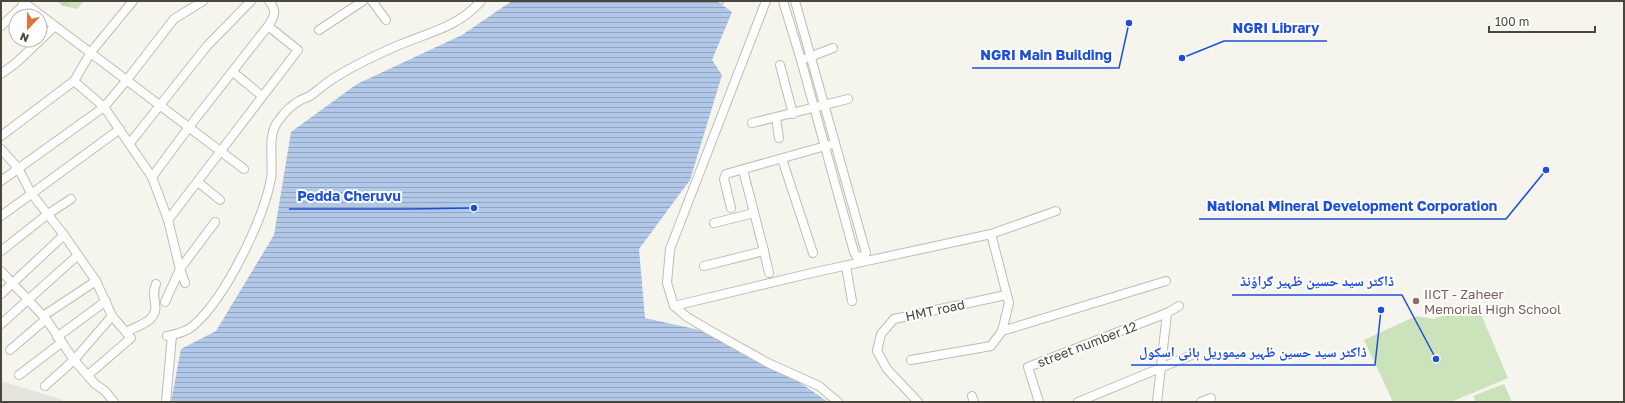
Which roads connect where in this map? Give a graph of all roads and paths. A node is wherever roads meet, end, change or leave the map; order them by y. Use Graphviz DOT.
graph roads {
  1 [pos="133,1"];
  2 [pos="203,1"];
  3 [pos="251,1"];
  4 [pos="362,1"];
  5 [pos="372,1"];
  6 [pos="480,1"];
  7 [pos="766,1"];
  8 [pos="783,1"];
  9 [pos="795,1"];
  10 [pos="272,2"];
  11 [pos="23,3"];
  12 [pos="386,20"];
  13 [pos="1,26"];
  14 [pos="55,26"];
  15 [pos="268,26"];
  16 [pos="319,30"];
  17 [pos="833,48"];
  18 [pos="91,52"];
  19 [pos="811,56"];
  20 [pos="801,60"];
  21 [pos="780,65"];
  22 [pos="233,72"];
  23 [pos="1,74"];
  24 [pos="74,81"];
  25 [pos="126,81"];
  26 [pos="262,96"];
  27 [pos="848,99"];
  28 [pos="825,105"];
  29 [pos="161,106"];
  30 [pos="104,107"];
  31 [pos="814,108"];
  32 [pos="793,114"];
  33 [pos="776,118"];
  34 [pos="752,124"];
  35 [pos="189,127"];
  36 [pos="120,129"];
  37 [pos="1,136"];
  38 [pos="779,138"];
  39 [pos="130,143"];
  40 [pos="835,144"];
  41 [pos="824,147"];
  42 [pos="1,149"];
  43 [pos="221,152"];
  44 [pos="782,158"];
  45 [pos="18,168"];
  46 [pos="244,169"];
  47 [pos="743,170"];
  48 [pos="152,177"];
  49 [pos="1,180"];
  50 [pos="198,182"];
  51 [pos="31,193"];
  52 [pos="71,198"];
  53 [pos="220,200"];
  54 [pos="731,208"];
  55 [pos="1056,211"];
  56 [pos="754,213"];
  57 [pos="48,214"];
  58 [pos="1,216"];
  59 [pos="856,217"];
  60 [pos="168,220"];
  61 [pos="845,220"];
  62 [pos="215,222"];
  63 [pos="714,223"];
  64 [pos="991,234"];
  65 [pos="64,235"];
  66 [pos="1,251"];
  67 [pos="764,251"];
  68 [pos="813,253"];
  69 [pos="78,255"];
  70 [pos="704,266"];
  71 [pos="846,266"];
  72 [pos="180,269"];
  73 [pos="1,271"];
  74 [pos="769,272"];
  75 [pos="96,281"];
  76 [pos="1166,281"];
  77 [pos="185,282"];
  78 [pos="12,284"];
  79 [pos="156,284"];
  80 [pos="1,294"];
  81 [pos="1006,295"];
  82 [pos="29,300"];
  83 [pos="106,301"];
  84 [pos="852,301"];
  85 [pos="166,302"];
  86 [pos="674,306"];
  87 [pos="1179,306"];
  88 [pos="1167,313"];
  89 [pos="112,316"];
  90 [pos="44,318"];
  91 [pos="1,324"];
  92 [pos="1002,331"];
  93 [pos="126,332"];
  94 [pos="59,340"];
  95 [pos="10,350"];
  96 [pos="1194,354"];
  97 [pos="74,360"];
  98 [pos="911,360"];
  99 [pos="1161,368"];
  100 [pos="19,375"];
  101 [pos="88,375"];
  102 [pos="45,386"];
  103 [pos="1211,398"];
  104 [pos="114,402"];
  105 [pos="166,402"];
  106 [pos="838,402"];
  107 [pos="918,402"];
  108 [pos="1039,402"];
  109 [pos="1078,402"];
  110 [pos="1157,402"];
  111 [pos="1201,402"];
  1 -- 18 [label="street"];
  2 -- 25 [label="street"];
  3 -- 29 [label="street"];
  4 -- 16 [label="street"];
  5 -- 12 [label="street"];
  6 -- 105 [label="street"];
  7 -- 86 [label="street"];
  8 -- 20 [label="street"];
  9 -- 19 [label="street"];
  10 -- 15 [label="street"];
  11 -- 13 [label="street"];
  11 -- 14 [label="street"];
  14 -- 18 [label="street"];
  14 -- 23 [label="street"];
  15 -- 22 [label="street"];
  15 -- 26 [label="street"];
  17 -- 19 [label="street"];
  18 -- 24 [label="street"];
  18 -- 25 [label="street"];
  19 -- 20 [label="street"];
  19 -- 28 [label="street"];
  20 -- 31 [label="street"];
  21 -- 32 [label="street"];
  22 -- 26 [label="street"];
  22 -- 35 [label="street"];
  24 -- 30 [label="street"];
  24 -- 37 [label="street"];
  25 -- 29 [label="street"];
  25 -- 30 [label="street"];
  26 -- 43 [label="street"];
  27 -- 28 [label="street"];
  28 -- 31 [label="street"];
  28 -- 40 [label="street"];
  29 -- 35 [label="street"];
  29 -- 39 [label="street"];
  30 -- 36 [label="street"];
  30 -- 45 [label="street"];
  31 -- 32 [label="street"];
  31 -- 41 [label="street"];
  32 -- 33 [label="street"];
  33 -- 34 [label="street"];
  33 -- 38 [label="street"];
  35 -- 43 [label="street"];
  35 -- 48 [label="street"];
  36 -- 39 [label="street"];
  36 -- 51 [label="street"];
  39 -- 48 [label="street"];
  40 -- 41 [label="street"];
  40 -- 59 [label="street"];
  41 -- 44 [label="street"];
  41 -- 61 [label="street"];
  42 -- 45 [label="street"];
  43 -- 46 [label="street"];
  43 -- 50 [label="street"];
  44 -- 47 [label="street"];
  44 -- 68 [label="street"];
  45 -- 49 [label="street"];
  45 -- 51 [label="street"];
  47 -- 54 [label="street"];
  47 -- 56 [label="street"];
  48 -- 60 [label="street"];
  50 -- 53 [label="street"];
  50 -- 60 [label="street"];
  51 -- 57 [label="street"];
  51 -- 58 [label="street"];
  52 -- 57 [label="street"];
  55 -- 64 [label="street"];
  56 -- 63 [label="street"];
  56 -- 67 [label="street"];
  57 -- 65 [label="street"];
  57 -- 66 [label="street"];
  59 -- 61 [label="street"];
  59 -- 61 [label="street"];
  60 -- 72 [label="street"];
  62 -- 72 [label="street"];
  64 -- 71 [label="street"];
  64 -- 81 [label="street"];
  65 -- 69 [label="street"];
  65 -- 78 [label="street"];
  67 -- 70 [label="street"];
  67 -- 74 [label="street"];
  69 -- 75 [label="street"];
  69 -- 82 [label="street"];
  71 -- 84 [label="street"];
  71 -- 86 [label="street"];
  72 -- 77 [label="street"];
  72 -- 85 [label="street"];
  73 -- 78 [label="street"];
  75 -- 83 [label="street"];
  75 -- 90 [label="street"];
  76 -- 92 [label="street"];
  78 -- 80 [label="street"];
  78 -- 82 [label="street"];
  79 -- 93 [label="street"];
  81 -- 92 [label="street"];
  81 -- 107 [label="street, HMT road"];
  82 -- 90 [label="street"];
  82 -- 91 [label="street"];
  83 -- 89 [label="street"];
  83 -- 94 [label="street"];
  86 -- 106 [label="street"];
  87 -- 88 [label="street, street number 12"];
  88 -- 99 [label="street"];
  88 -- 108 [label="street, street number 12"];
  89 -- 93 [label="street"];
  89 -- 97 [label="street"];
  90 -- 94 [label="street"];
  90 -- 95 [label="street"];
  92 -- 98 [label="street"];
  93 -- 101 [label="street"];
  94 -- 97 [label="street"];
  94 -- 100 [label="street"];
  96 -- 99 [label="street"];
  97 -- 101 [label="street"];
  97 -- 102 [label="street"];
  99 -- 109 [label="street"];
  99 -- 110 [label="street"];
  101 -- 104 [label="street"];
  103 -- 111 [label="street"];
}
